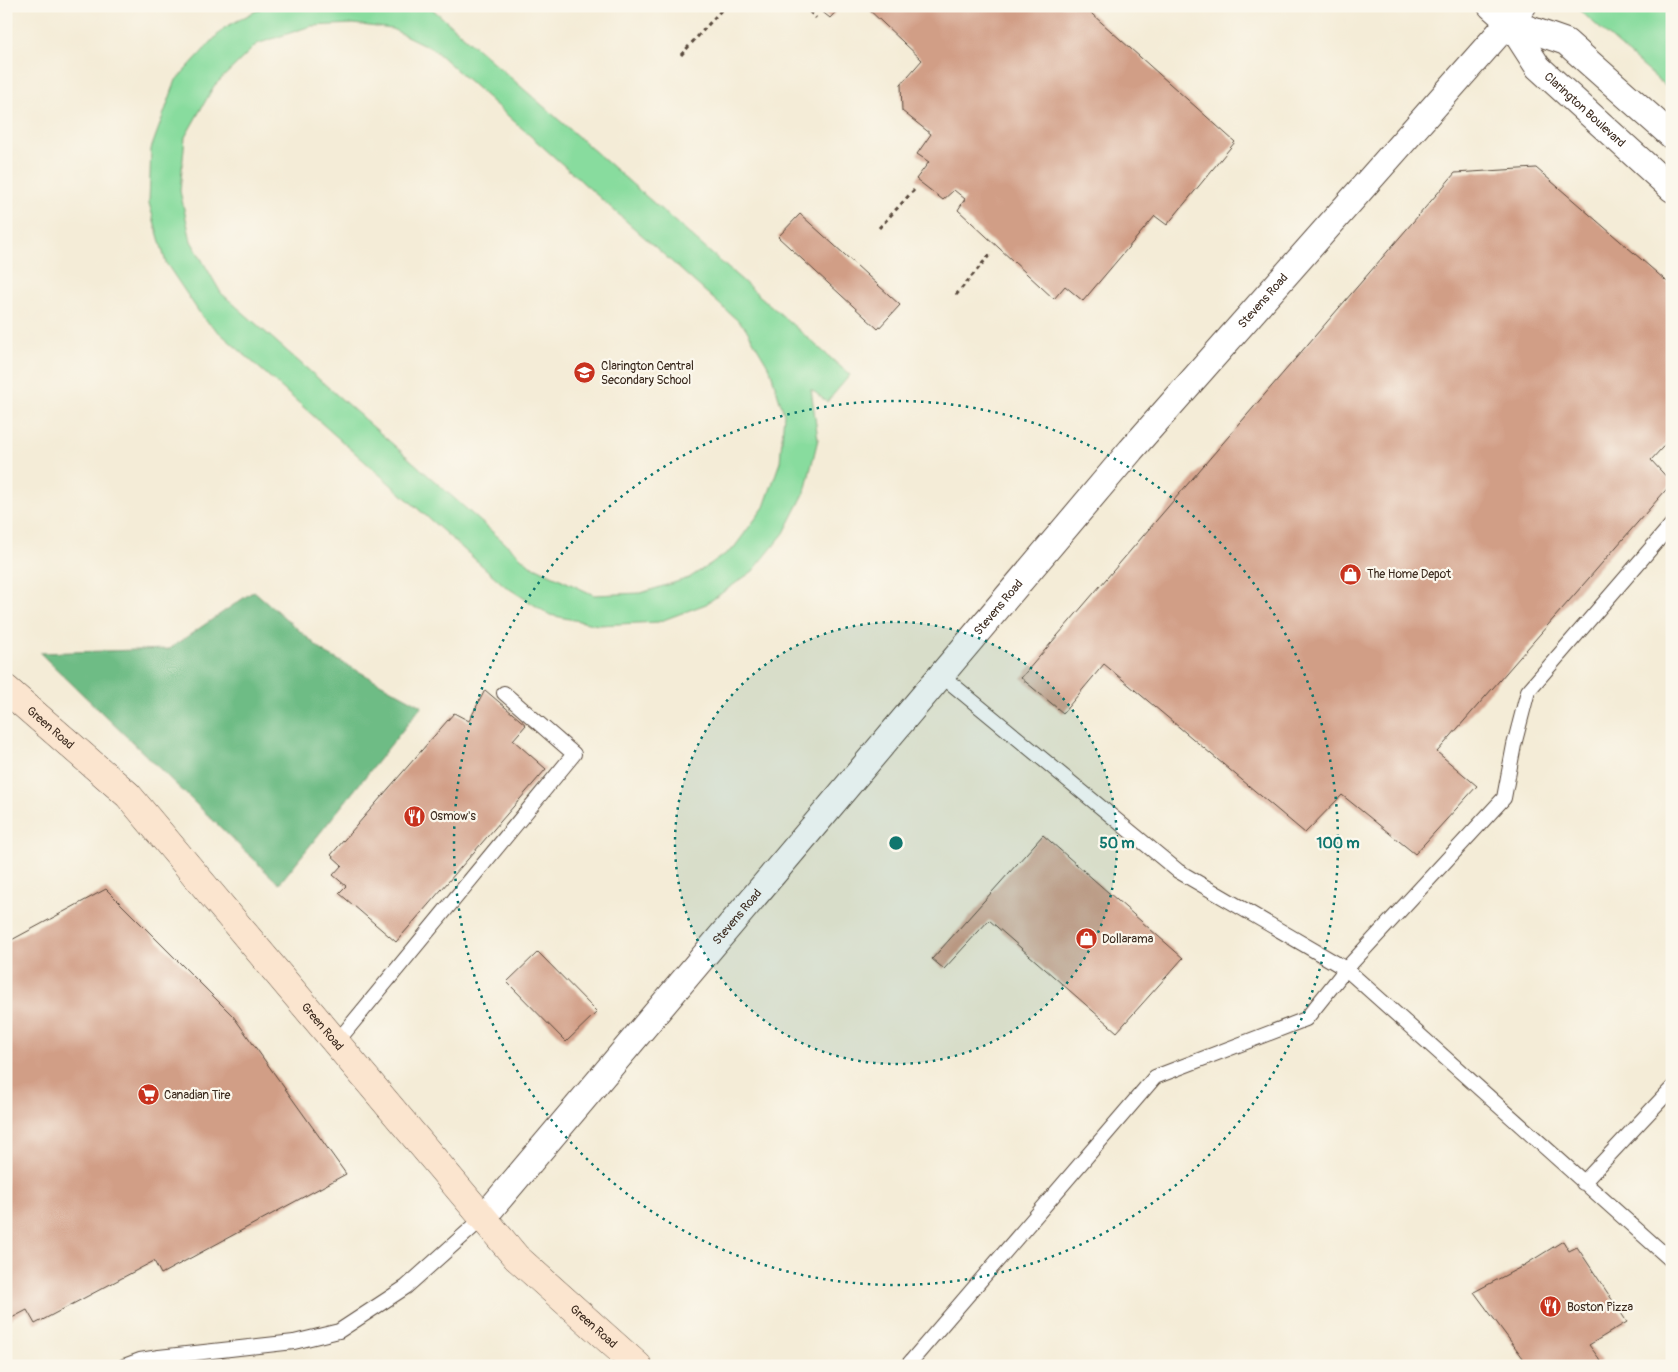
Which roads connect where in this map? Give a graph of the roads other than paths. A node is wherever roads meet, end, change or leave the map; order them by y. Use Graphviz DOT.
graph roads {
  1 [pos="1508,12"];
  2 [pos="1672,136"];
  3 [pos="1672,188"];
  4 [pos="1672,524"];
  5 [pos="941,675"];
  6 [pos="6,689"];
  7 [pos="504,693"];
  8 [pos="1346,969"];
  9 [pos="336,1043"];
  10 [pos="1672,1088"];
  11 [pos="1583,1183"];
  12 [pos="483,1218"];
  13 [pos="1672,1261"];
  14 [pos="124,1366"];
  15 [pos="638,1366"];
  16 [pos="907,1366"];
  1 -- 2 [label="street"];
  1 -- 3 [label="street, Clarington Boulevard"];
  1 -- 5 [label="street, Stevens Road"];
  4 -- 8 [label="lane"];
  5 -- 8 [label="lane"];
  5 -- 12 [label="street, Stevens Road"];
  6 -- 9 [label="street, Green Road"];
  7 -- 9 [label="lane"];
  8 -- 11 [label="lane"];
  8 -- 16 [label="lane"];
  9 -- 12 [label="street, Green Road"];
  10 -- 11 [label="lane"];
  11 -- 13 [label="lane"];
  12 -- 14 [label="lane"];
  12 -- 15 [label="street, Green Road"];
}
